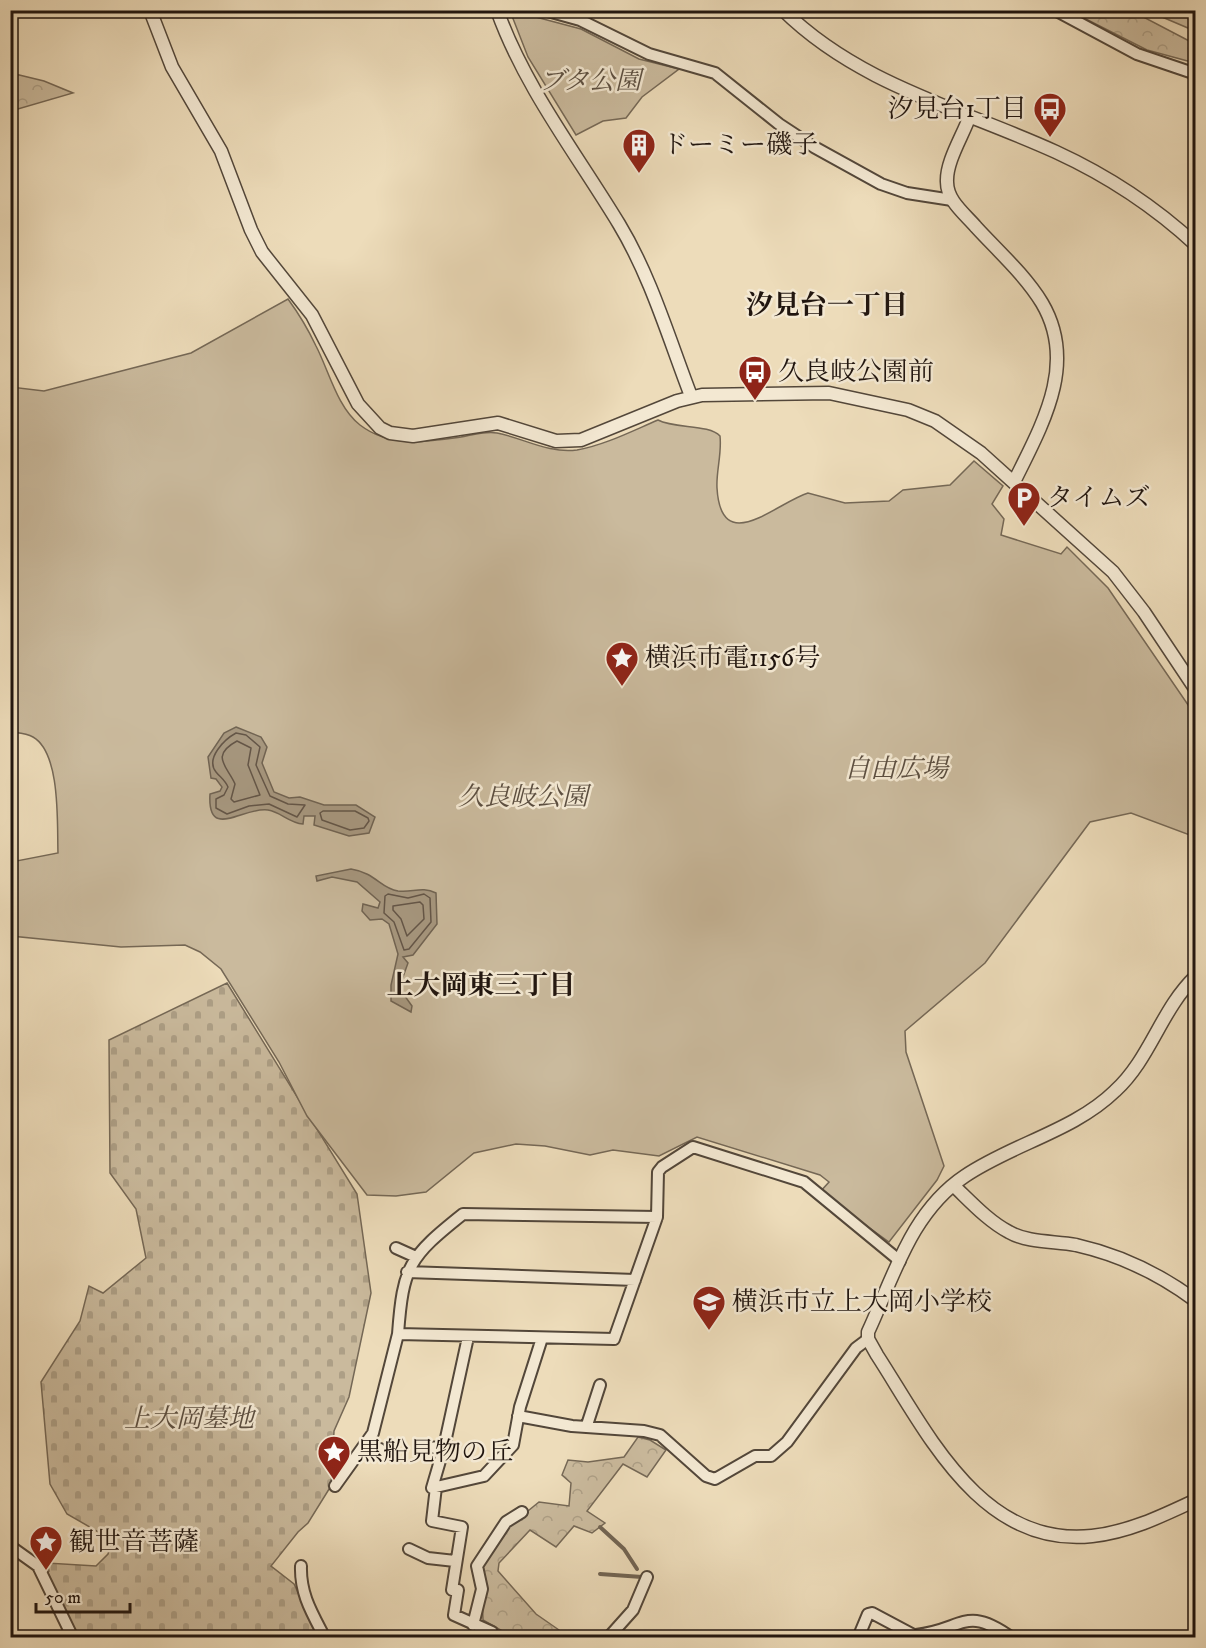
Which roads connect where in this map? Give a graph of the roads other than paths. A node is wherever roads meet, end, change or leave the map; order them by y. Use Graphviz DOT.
graph roads {
  1 [pos="150,10"];
  2 [pos="496,10"];
  3 [pos="544,10"];
  4 [pos="783,10"];
  5 [pos="1055,10"];
  6 [pos="1196,74"];
  7 [pos="969,118"];
  8 [pos="952,200"];
  9 [pos="1196,245"];
  10 [pos="691,396"];
  11 [pos="1014,482"];
  12 [pos="1196,690"];
  13 [pos="1193,984"];
  14 [pos="953,1185"];
  15 [pos="657,1217"];
  16 [pos="396,1248"];
  17 [pos="416,1257"];
  18 [pos="900,1261"];
  19 [pos="407,1272"];
  20 [pos="635,1280"];
  21 [pos="1196,1301"];
  22 [pos="398,1334"];
  23 [pos="468,1337"];
  24 [pos="542,1338"];
  25 [pos="868,1339"];
  26 [pos="600,1385"];
  27 [pos="518,1416"];
  28 [pos="587,1425"];
  29 [pos="444,1447"];
  30 [pos="423,1448"];
  31 [pos="363,1449"];
  32 [pos="380,1449"];
  33 [pos="335,1486"];
  34 [pos="436,1487"];
  35 [pos="1196,1500"];
  36 [pos="522,1512"];
  37 [pos="10,1546"];
  38 [pos="409,1549"];
  39 [pos="455,1561"];
  40 [pos="301,1566"];
  41 [pos="647,1577"];
  42 [pos="473,1624"];
  43 [pos="492,1632"];
  44 [pos="918,1636"];
  45 [pos="73,1638"];
  46 [pos="325,1638"];
  47 [pos="608,1638"];
  48 [pos="858,1638"];
  49 [pos="1012,1638"];
  1 -- 10 [label="street"];
  2 -- 10 [label="street"];
  3 -- 8 [label="street"];
  4 -- 7 [label="street"];
  5 -- 6 [label="street"];
  7 -- 8 [label="street"];
  7 -- 9 [label="street"];
  8 -- 11 [label="street"];
  10 -- 11 [label="street"];
  11 -- 12 [label="street"];
  13 -- 14 [label="street"];
  14 -- 18 [label="street"];
  14 -- 21 [label="street"];
  15 -- 17 [label="street"];
  15 -- 18 [label="street"];
  15 -- 20 [label="street"];
  16 -- 17 [label="street"];
  17 -- 19 [label="street"];
  18 -- 25 [label="street"];
  19 -- 20 [label="street"];
  19 -- 22 [label="street"];
  20 -- 24 [label="street"];
  22 -- 23 [label="street"];
  22 -- 31 [label="street"];
  23 -- 24 [label="street"];
  23 -- 29 [label="street"];
  24 -- 27 [label="street"];
  25 -- 28 [label="street"];
  25 -- 35 [label="street"];
  26 -- 28 [label="street"];
  27 -- 28 [label="street"];
  27 -- 34 [label="street"];
  29 -- 30 [label="street"];
  29 -- 34 [label="street"];
  31 -- 32 [label="street"];
  31 -- 33 [label="street"];
  34 -- 39 [label="street"];
  36 -- 42 [label="street"];
  37 -- 45 [label="street"];
  38 -- 39 [label="street"];
  39 -- 42 [label="street"];
  40 -- 46 [label="street"];
  41 -- 47 [label="street"];
  42 -- 43 [label="street"];
  44 -- 48 [label="street"];
  44 -- 49 [label="street"];
}
